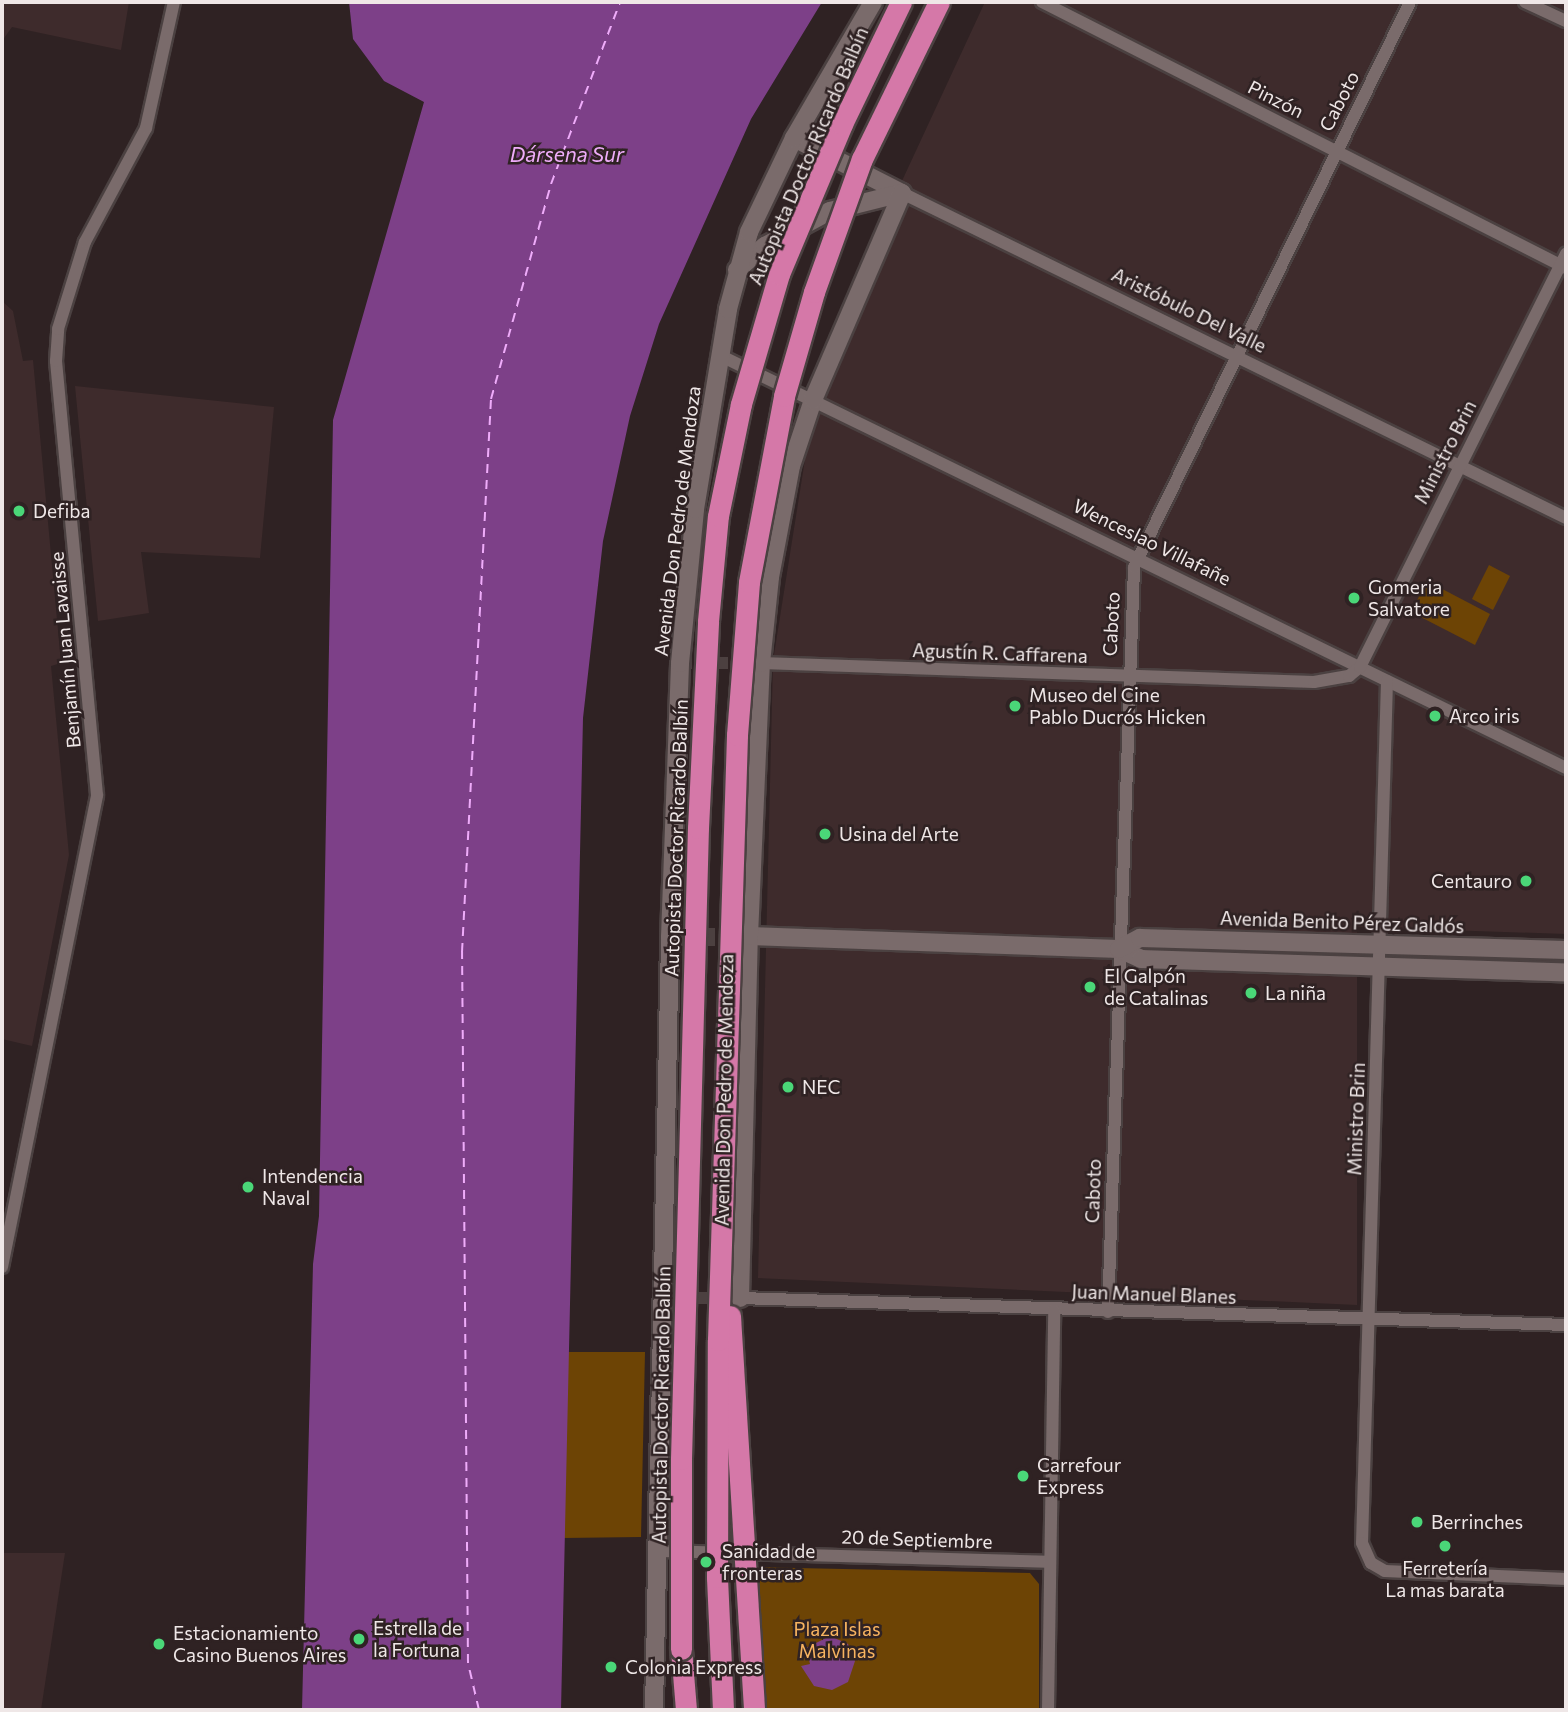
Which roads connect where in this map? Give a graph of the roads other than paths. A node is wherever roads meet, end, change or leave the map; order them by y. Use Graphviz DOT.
graph roads {
  1 [pos="174,2"];
  2 [pos="873,2"];
  3 [pos="901,2"];
  4 [pos="939,2"];
  5 [pos="1042,2"];
  6 [pos="1410,2"];
  7 [pos="1525,2"];
  8 [pos="1566,21"];
  9 [pos="794,138"];
  10 [pos="1335,150"];
  11 [pos="901,193"];
  12 [pos="1564,262"];
  13 [pos="737,270"];
  14 [pos="719,355"];
  15 [pos="1238,358"];
  16 [pos="813,400"];
  17 [pos="1460,465"];
  18 [pos="1566,518"];
  19 [pos="1137,556"];
  20 [pos="761,663"];
  21 [pos="1360,667"];
  22 [pos="1128,676"];
  23 [pos="1387,681"];
  24 [pos="1566,768"];
  25 [pos="749,936"];
  26 [pos="1380,942"];
  27 [pos="1119,949"];
  28 [pos="1566,950"];
  29 [pos="1379,966"];
  30 [pos="1566,972"];
  31 [pos="722,1195"];
  32 [pos="2,1267"];
  33 [pos="740,1298"];
  34 [pos="1054,1311"];
  35 [pos="1108,1312"];
  36 [pos="1369,1320"];
  37 [pos="1566,1325"];
  38 [pos="657,1551"];
  39 [pos="1050,1562"];
  40 [pos="1566,1579"];
  41 [pos="681,1648"];
  42 [pos="654,1710"];
  43 [pos="677,1710"];
  44 [pos="686,1710"];
  45 [pos="723,1710"];
  46 [pos="754,1710"];
  47 [pos="1048,1710"];
  1 -- 32 [label="street, Benjamín Juan Lavaisse"];
  2 -- 9 [label="main road, Avenida Don Pedro de Mendoza"];
  3 -- 41 [label="highway, Autopista Doctor Ricardo Balbín, bridge"];
  4 -- 31 [label="highway, bridge"];
  5 -- 10 [label="street, Pinzón"];
  6 -- 10 [label="street, Caboto"];
  7 -- 8 [label="street"];
  9 -- 11 [label="main road, Aristóbulo Del Valle"];
  9 -- 13 [label="main road, Avenida Don Pedro de Mendoza"];
  10 -- 12 [label="street, Pinzón"];
  10 -- 15 [label="street, Caboto"];
  11 -- 13 [label="main road"];
  11 -- 15 [label="street, Aristóbulo Del Valle"];
  11 -- 16 [label="main road, Avenida Don Pedro de Mendoza"];
  12 -- 17 [label="street, Ministro Brin"];
  13 -- 14 [label="main road, Avenida Don Pedro de Mendoza"];
  14 -- 16 [label="street, Wenceslao Villafañe"];
  14 -- 38 [label="main road, Avenida Don Pedro de Mendoza"];
  15 -- 17 [label="street, Aristóbulo Del Valle"];
  15 -- 19 [label="street, Caboto"];
  16 -- 19 [label="street, Wenceslao Villafañe"];
  16 -- 20 [label="main road, Avenida Don Pedro de Mendoza"];
  17 -- 18 [label="street, Aristóbulo Del Valle"];
  17 -- 21 [label="street, Ministro Brin"];
  19 -- 21 [label="street, Wenceslao Villafañe"];
  19 -- 22 [label="street, Caboto"];
  20 -- 22 [label="street, Agustín R. Caffarena"];
  20 -- 25 [label="main road, Avenida Don Pedro de Mendoza"];
  21 -- 22 [label="street, Agustín R. Caffarena"];
  21 -- 23 [label="street, Wenceslao Villafañe"];
  22 -- 27 [label="street, Caboto"];
  23 -- 24 [label="street, Wenceslao Villafañe"];
  23 -- 26 [label="street, Ministro Brin"];
  25 -- 27 [label="main road, Avenida Benito Pérez Galdós"];
  25 -- 33 [label="main road, Avenida Don Pedro de Mendoza"];
  26 -- 27 [label="main road, Avenida Benito Pérez Galdós"];
  26 -- 28 [label="main road, Avenida Benito Pérez Galdós"];
  26 -- 29 [label="street, Ministro Brin"];
  27 -- 29 [label="main road, Avenida Benito Pérez Galdós"];
  27 -- 35 [label="street, Caboto"];
  29 -- 30 [label="main road, Avenida Benito Pérez Galdós"];
  29 -- 36 [label="street, Ministro Brin"];
  31 -- 45 [label="highway, bridge"];
  31 -- 46 [label="highway, bridge"];
  33 -- 34 [label="street, Juan Manuel Blanes"];
  34 -- 35 [label="street, Juan Manuel Blanes"];
  34 -- 39 [label="street"];
  35 -- 36 [label="street, Juan Manuel Blanes"];
  36 -- 37 [label="street, Juan Manuel Blanes"];
  36 -- 40 [label="street, Ministro Brin"];
  38 -- 39 [label="street, 20 de Septiembre"];
  38 -- 42 [label="main road, Avenida Don Pedro de Mendoza"];
  39 -- 47 [label="street"];
  41 -- 43 [label="highway"];
  41 -- 44 [label="highway, Autopista Doctor Ricardo Balbín"];
}
